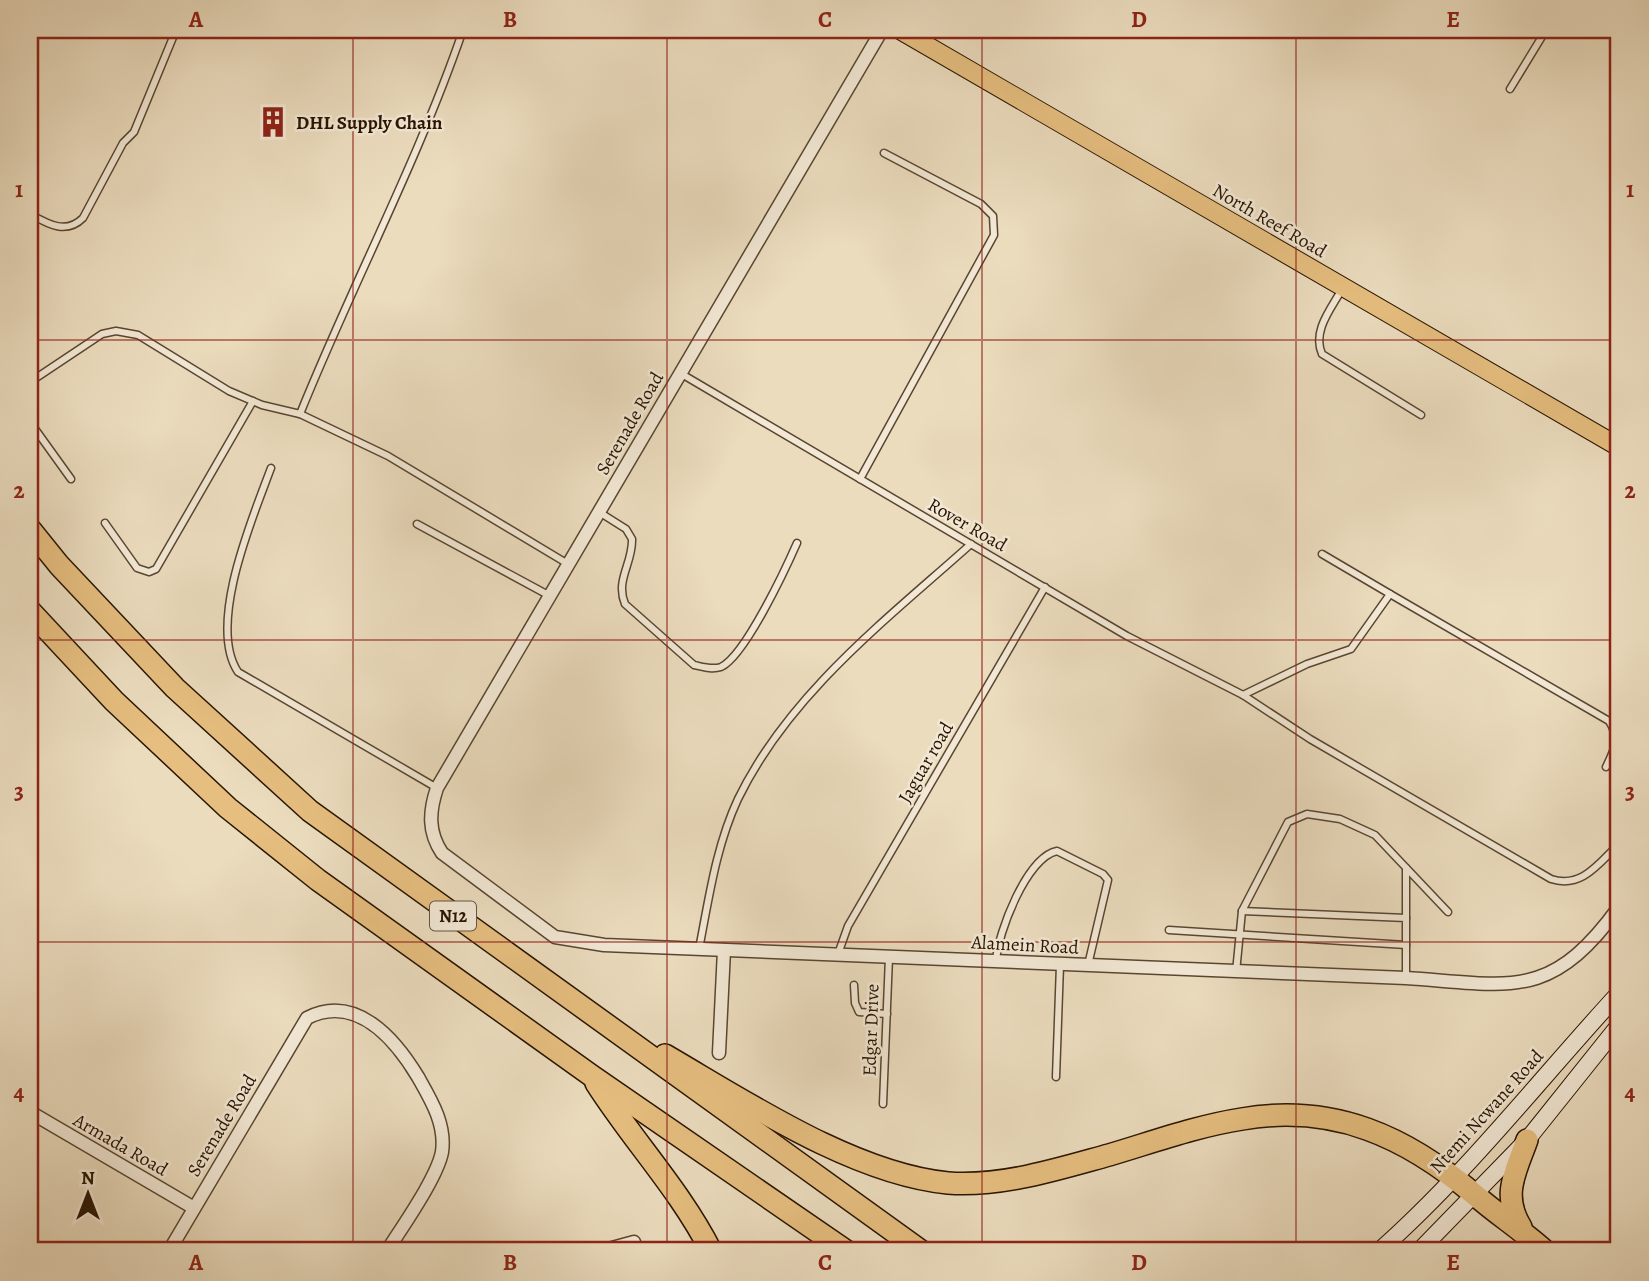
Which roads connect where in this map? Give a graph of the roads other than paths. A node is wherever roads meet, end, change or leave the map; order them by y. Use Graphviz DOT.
graph roads {
  1 [pos="176,30"];
  2 [pos="463,30"];
  3 [pos="882,30"];
  4 [pos="900,30"];
  5 [pos="1546,30"];
  6 [pos="1510,89"];
  7 [pos="884,153"];
  8 [pos="30,214"];
  9 [pos="1343,287"];
  10 [pos="680,373"];
  11 [pos="30,382"];
  12 [pos="253,401"];
  13 [pos="300,414"];
  14 [pos="1421,415"];
  15 [pos="30,422"];
  16 [pos="1619,447"];
  17 [pos="271,468"];
  18 [pos="71,479"];
  19 [pos="860,479"];
  20 [pos="599,512"];
  21 [pos="105,523"];
  22 [pos="416,524"];
  23 [pos="30,529"];
  24 [pos="797,543"];
  25 [pos="971,544"];
  26 [pos="1322,554"];
  27 [pos="568,564"];
  28 [pos="1045,587"];
  29 [pos="1390,594"];
  30 [pos="550,596"];
  31 [pos="30,611"];
  32 [pos="1243,695"];
  33 [pos="1606,767"];
  34 [pos="437,788"];
  35 [pos="434,841"];
  36 [pos="1619,844"];
  37 [pos="1406,868"];
  38 [pos="1619,907"];
  39 [pos="1242,911"];
  40 [pos="1448,912"];
  41 [pos="1406,918"];
  42 [pos="1169,930"];
  43 [pos="1239,935"];
  44 [pos="1406,944"];
  45 [pos="699,949"];
  46 [pos="724,950"];
  47 [pos="838,954"];
  48 [pos="889,957"];
  49 [pos="996,961"];
  50 [pos="1060,965"];
  51 [pos="1088,967"];
  52 [pos="1236,972"];
  53 [pos="1406,978"];
  54 [pos="854,985"];
  55 [pos="1619,993"];
  56 [pos="887,1014"];
  57 [pos="1619,1025"];
  58 [pos="616,1035"];
  59 [pos="719,1053"];
  60 [pos="592,1076"];
  61 [pos="1056,1077"];
  62 [pos="883,1104"];
  63 [pos="30,1112"];
  64 [pos="1527,1140"];
  65 [pos="1456,1176"];
  66 [pos="1475,1195"];
  67 [pos="194,1209"];
  68 [pos="1524,1232"];
  69 [pos="634,1242"];
  70 [pos="169,1251"];
  71 [pos="387,1251"];
  72 [pos="601,1251"];
  73 [pos="711,1251"];
  74 [pos="846,1251"];
  75 [pos="921,1251"];
  76 [pos="1379,1251"];
  77 [pos="1419,1251"];
  78 [pos="1545,1251"];
  1 -- 8 [label="lane"];
  2 -- 13 [label="lane"];
  3 -- 10 [label="street, Serenade Road"];
  4 -- 9 [label="main road, North Reef Road"];
  5 -- 6 [label="lane"];
  7 -- 19 [label="lane"];
  9 -- 14 [label="lane"];
  9 -- 16 [label="main road, North Reef Road"];
  10 -- 19 [label="lane, Rover Road"];
  10 -- 20 [label="street, Serenade Road"];
  11 -- 12 [label="lane"];
  12 -- 13 [label="lane"];
  12 -- 21 [label="lane"];
  13 -- 27 [label="lane"];
  15 -- 18 [label="lane"];
  17 -- 34 [label="lane"];
  19 -- 25 [label="lane, Rover Road"];
  20 -- 24 [label="lane"];
  20 -- 27 [label="street, Serenade Road"];
  22 -- 30 [label="lane"];
  23 -- 58 [label="highway, N12"];
  25 -- 28 [label="lane, Rover Road"];
  25 -- 45 [label="lane"];
  26 -- 29 [label="lane"];
  27 -- 30 [label="street, Serenade Road"];
  28 -- 32 [label="lane, Rover Road"];
  28 -- 47 [label="lane, Jaguar road"];
  29 -- 32 [label="lane"];
  29 -- 33 [label="lane"];
  30 -- 34 [label="street, Serenade Road"];
  31 -- 60 [label="highway, N12"];
  32 -- 36 [label="lane, Rover Road"];
  34 -- 35 [label="street, Serenade Road"];
  35 -- 45 [label="street, Alamein Road"];
  37 -- 39 [label="lane"];
  37 -- 40 [label="lane"];
  37 -- 41 [label="lane"];
  38 -- 53 [label="street, Alamein Road"];
  39 -- 41 [label="lane"];
  39 -- 43 [label="lane"];
  41 -- 44 [label="lane"];
  42 -- 43 [label="lane"];
  43 -- 44 [label="lane"];
  43 -- 52 [label="lane"];
  44 -- 53 [label="lane"];
  45 -- 46 [label="street, Alamein Road"];
  46 -- 47 [label="street, Alamein Road"];
  46 -- 59 [label="street"];
  47 -- 48 [label="street, Alamein Road"];
  48 -- 49 [label="street, Alamein Road"];
  48 -- 56 [label="lane, Edgar Drive"];
  49 -- 50 [label="street, Alamein Road"];
  49 -- 51 [label="lane"];
  50 -- 51 [label="street, Alamein Road"];
  50 -- 61 [label="lane"];
  51 -- 52 [label="street, Alamein Road"];
  52 -- 53 [label="street, Alamein Road"];
  54 -- 56 [label="lane"];
  55 -- 65 [label="main road, Ntemi Ncwane Road"];
  56 -- 62 [label="lane, Edgar Drive"];
  57 -- 64 [label="main road"];
  58 -- 65 [label="highway"];
  58 -- 75 [label="highway, N12"];
  60 -- 73 [label="highway"];
  60 -- 74 [label="highway, N12"];
  63 -- 67 [label="street, Armada Road"];
  64 -- 66 [label="main road"];
  64 -- 68 [label="highway"];
  65 -- 66 [label="highway"];
  65 -- 76 [label="main road, Ntemi Ncwane Road"];
  66 -- 68 [label="highway"];
  66 -- 77 [label="main road"];
  67 -- 70 [label="street, Serenade Road"];
  67 -- 71 [label="street, Serenade Road"];
  68 -- 78 [label="highway"];
  69 -- 72 [label="street"];
}
